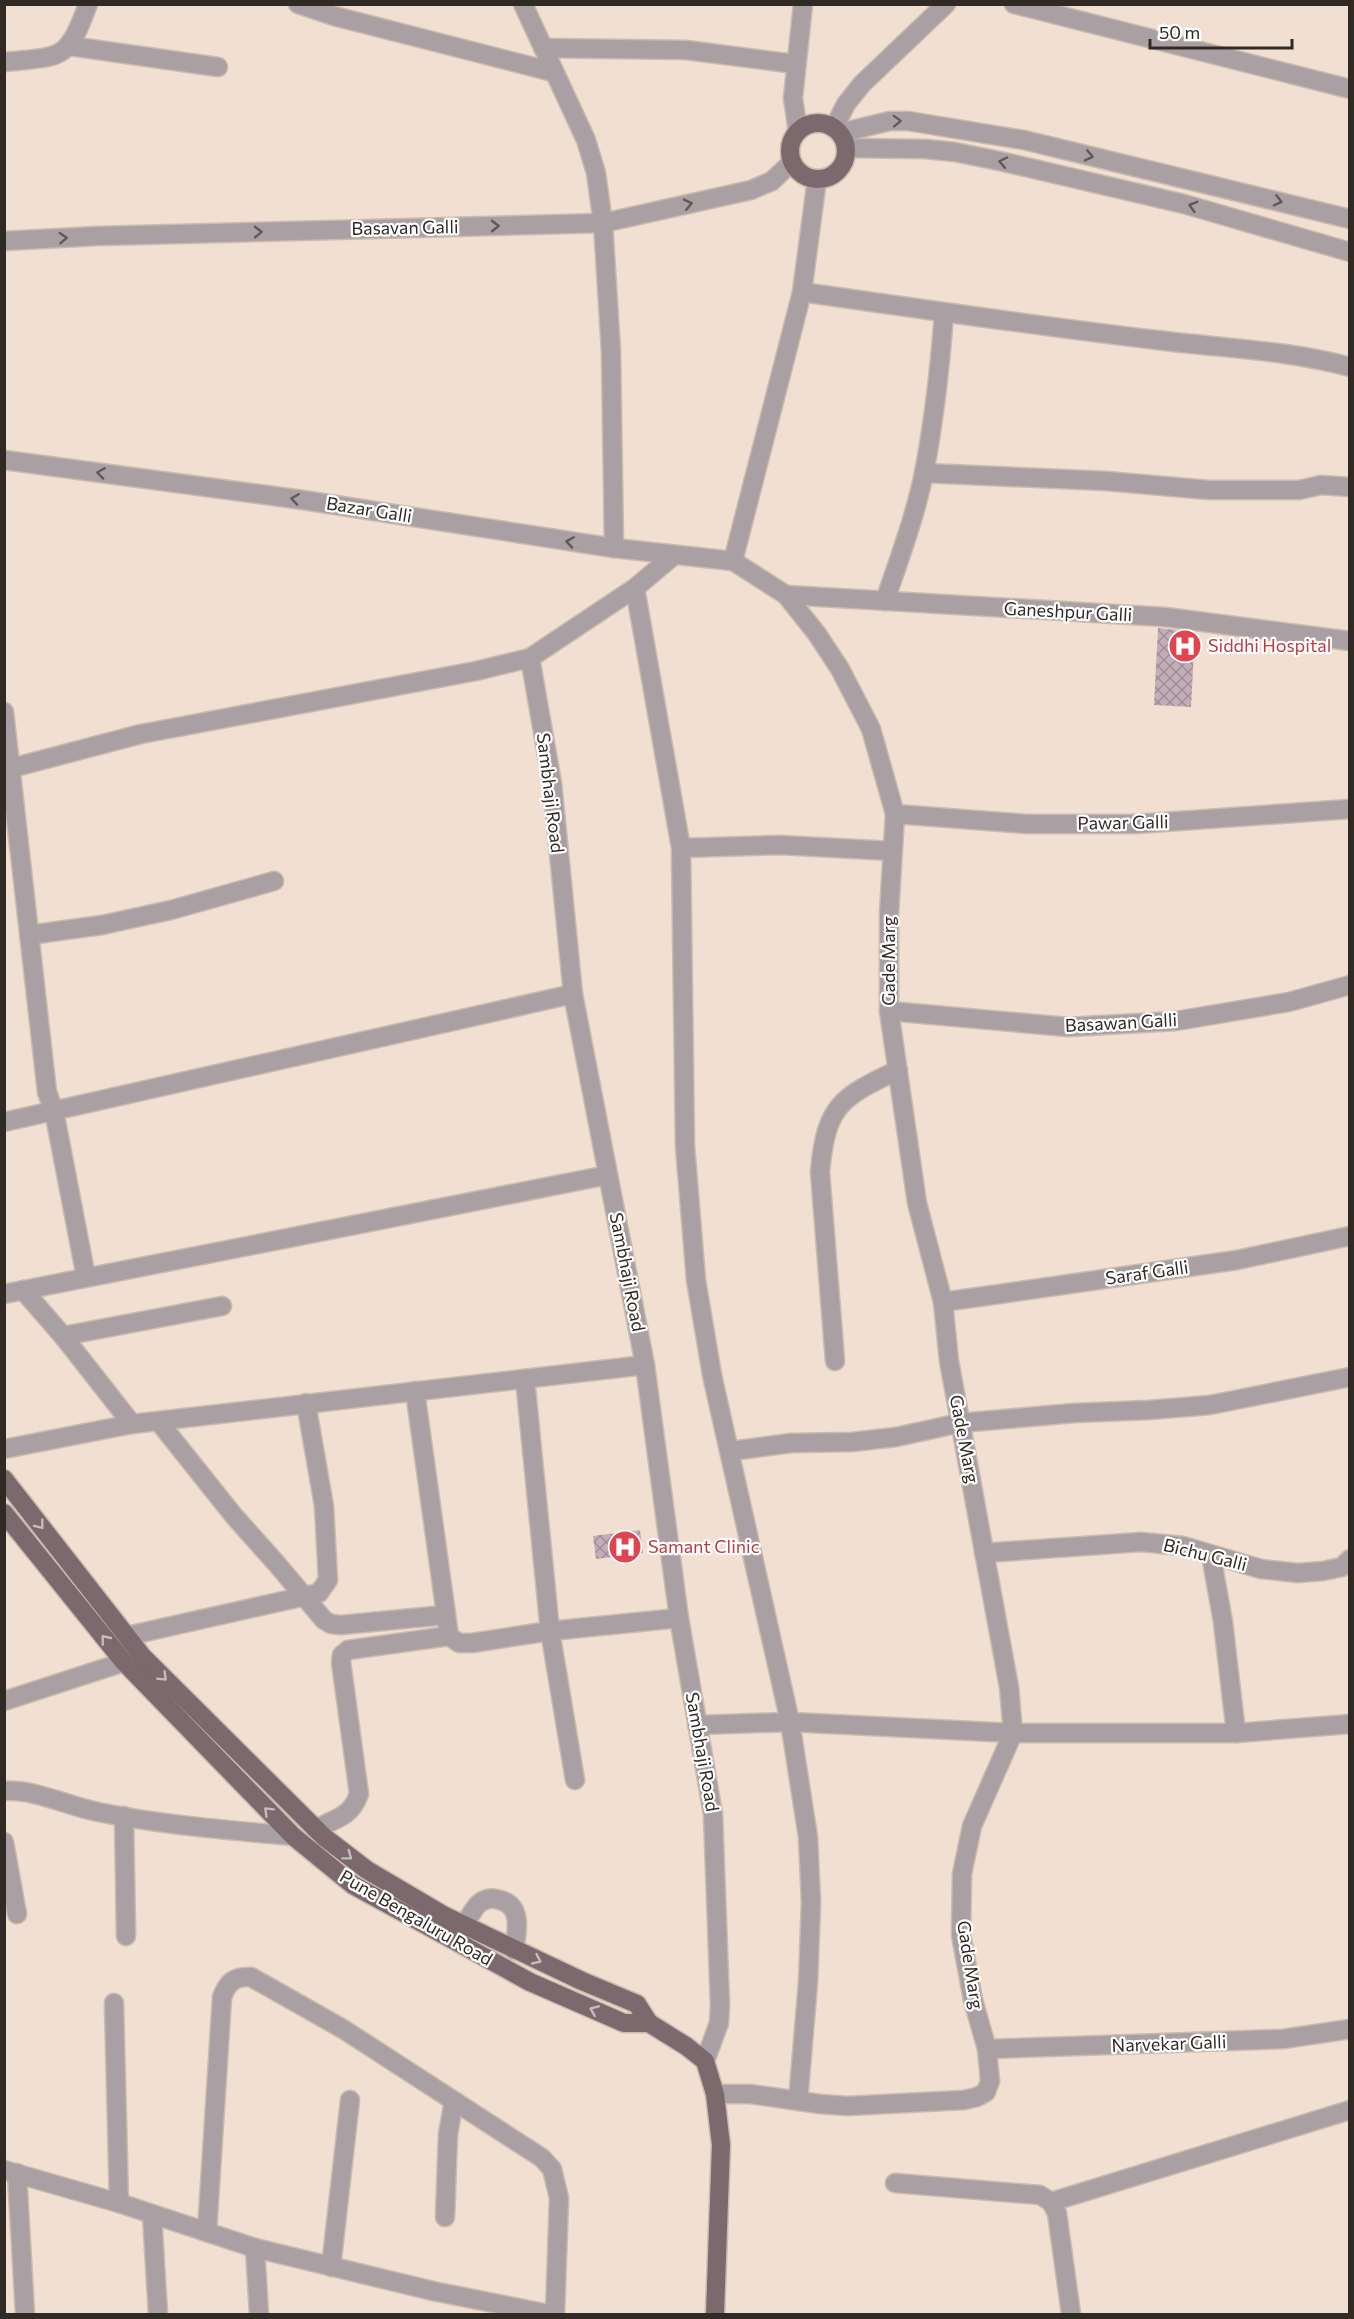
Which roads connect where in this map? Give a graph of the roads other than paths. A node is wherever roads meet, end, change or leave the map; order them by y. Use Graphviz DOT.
graph roads {
  1 [pos="88,4"];
  2 [pos="298,4"];
  3 [pos="524,4"];
  4 [pos="803,4"];
  5 [pos="946,4"];
  6 [pos="1014,4"];
  7 [pos="70,46"];
  8 [pos="543,48"];
  9 [pos="4,62"];
  10 [pos="795,64"];
  11 [pos="218,67"];
  12 [pos="553,72"];
  13 [pos="1350,89"];
  14 [pos="798,132"];
  15 [pos="840,137"];
  16 [pos="792,162"];
  17 [pos="817,179"];
  18 [pos="1350,219"];
  19 [pos="603,223"];
  20 [pos="4,241"];
  21 [pos="1350,252"];
  22 [pos="802,292"];
  23 [pos="944,314"];
  24 [pos="1350,367"];
  25 [pos="4,460"];
  26 [pos="924,473"];
  27 [pos="1350,487"];
  28 [pos="614,548"];
  29 [pos="673,556"];
  30 [pos="733,561"];
  31 [pos="635,588"];
  32 [pos="786,595"];
  33 [pos="885,601"];
  34 [pos="1350,641"];
  35 [pos="530,658"];
  36 [pos="4,712"];
  37 [pos="8,770"];
  38 [pos="1350,809"];
  39 [pos="896,814"];
  40 [pos="681,849"];
  41 [pos="892,851"];
  42 [pos="274,881"];
  43 [pos="29,935"];
  44 [pos="1350,985"];
  45 [pos="573,994"];
  46 [pos="889,1011"];
  47 [pos="898,1070"];
  48 [pos="54,1111"];
  49 [pos="4,1122"];
  50 [pos="608,1175"];
  51 [pos="1350,1236"];
  52 [pos="86,1277"];
  53 [pos="23,1290"];
  54 [pos="4,1294"];
  55 [pos="943,1302"];
  56 [pos="222,1306"];
  57 [pos="63,1336"];
  58 [pos="835,1362"];
  59 [pos="645,1365"];
  60 [pos="1350,1377"];
  61 [pos="525,1379"];
  62 [pos="415,1391"];
  63 [pos="306,1403"];
  64 [pos="159,1422"];
  65 [pos="960,1423"];
  66 [pos="132,1424"];
  67 [pos="4,1449"];
  68 [pos="731,1451"];
  69 [pos="4,1479"];
  70 [pos="4,1513"];
  71 [pos="984,1553"];
  72 [pos="1211,1555"];
  73 [pos="1350,1559"];
  74 [pos="305,1597"];
  75 [pos="446,1615"];
  76 [pos="679,1618"];
  77 [pos="550,1631"];
  78 [pos="127,1636"];
  79 [pos="449,1636"];
  80 [pos="124,1662"];
  81 [pos="4,1701"];
  82 [pos="790,1722"];
  83 [pos="1350,1724"];
  84 [pos="697,1725"];
  85 [pos="1236,1732"];
  86 [pos="1013,1733"];
  87 [pos="575,1780"];
  88 [pos="4,1791"];
  89 [pos="124,1816"];
  90 [pos="315,1829"];
  91 [pos="293,1836"];
  92 [pos="4,1842"];
  93 [pos="17,1914"];
  94 [pos="464,1925"];
  95 [pos="126,1936"];
  96 [pos="514,1950"];
  97 [pos="114,2002"];
  98 [pos="649,2023"];
  99 [pos="1350,2029"];
  100 [pos="987,2049"];
  101 [pos="705,2061"];
  102 [pos="715,2094"];
  103 [pos="350,2100"];
  104 [pos="454,2101"];
  105 [pos="798,2101"];
  106 [pos="1350,2110"];
  107 [pos="11,2172"];
  108 [pos="895,2183"];
  109 [pos="1051,2202"];
  110 [pos="119,2203"];
  111 [pos="152,2214"];
  112 [pos="445,2217"];
  113 [pos="207,2232"];
  114 [pos="255,2248"];
  115 [pos="331,2267"];
  116 [pos="25,2314"];
  117 [pos="158,2314"];
  118 [pos="259,2314"];
  119 [pos="548,2314"];
  120 [pos="555,2314"];
  121 [pos="715,2314"];
  122 [pos="1071,2314"];
  1 -- 7 [label="street"];
  2 -- 12 [label="street"];
  3 -- 8 [label="street"];
  4 -- 10 [label="street"];
  5 -- 15 [label="street"];
  6 -- 13 [label="street"];
  7 -- 9 [label="street"];
  7 -- 11 [label="street"];
  8 -- 10 [label="street"];
  8 -- 12 [label="street"];
  10 -- 14 [label="street"];
  12 -- 19 [label="street"];
  14 -- 15 [label="main road"];
  14 -- 16 [label="main road"];
  15 -- 17 [label="main road"];
  15 -- 18 [label="street, one-way"];
  21 -- 15 [label="street, one-way"];
  16 -- 17 [label="main road"];
  19 -- 16 [label="street, Basavan Galli, one-way"];
  17 -- 22 [label="street"];
  20 -- 19 [label="street, Basavan Galli, one-way"];
  19 -- 28 [label="street"];
  22 -- 23 [label="street"];
  22 -- 30 [label="street"];
  23 -- 24 [label="street"];
  23 -- 26 [label="street"];
  28 -- 25 [label="street, Bazar Galli, one-way"];
  26 -- 27 [label="street"];
  26 -- 33 [label="street"];
  28 -- 29 [label="street, Bazar Galli"];
  29 -- 30 [label="street, Bazar Galli"];
  29 -- 31 [label="street"];
  30 -- 32 [label="street, Gade Marg"];
  31 -- 35 [label="street"];
  31 -- 40 [label="street"];
  32 -- 33 [label="street, Ganeshpur Galli"];
  32 -- 39 [label="street, Gade Marg"];
  33 -- 34 [label="street, Ganeshpur Galli"];
  35 -- 37 [label="street"];
  35 -- 45 [label="street, Sambhaji Road"];
  36 -- 37 [label="street"];
  37 -- 43 [label="street"];
  38 -- 39 [label="street, Pawar Galli"];
  39 -- 41 [label="street, Gade Marg"];
  40 -- 41 [label="street"];
  40 -- 68 [label="street"];
  41 -- 46 [label="street, Gade Marg"];
  42 -- 43 [label="street"];
  43 -- 48 [label="street"];
  44 -- 46 [label="street, Basawan Galli"];
  45 -- 48 [label="street"];
  45 -- 50 [label="street, Sambhaji Road"];
  46 -- 47 [label="street, Gade Marg"];
  47 -- 55 [label="street, Gade Marg"];
  47 -- 58 [label="street"];
  48 -- 49 [label="street"];
  48 -- 52 [label="street"];
  50 -- 52 [label="street"];
  50 -- 59 [label="street, Sambhaji Road"];
  51 -- 55 [label="street, Saraf Galli"];
  52 -- 53 [label="street"];
  53 -- 54 [label="street"];
  53 -- 57 [label="street"];
  55 -- 65 [label="street, Gade Marg"];
  56 -- 57 [label="street"];
  57 -- 66 [label="street"];
  59 -- 61 [label="street"];
  59 -- 76 [label="street, Sambhaji Road"];
  60 -- 65 [label="street"];
  61 -- 62 [label="street"];
  61 -- 77 [label="street"];
  62 -- 63 [label="street"];
  62 -- 75 [label="street"];
  63 -- 64 [label="street"];
  63 -- 74 [label="street"];
  64 -- 66 [label="street"];
  64 -- 74 [label="street"];
  65 -- 68 [label="street"];
  65 -- 71 [label="street, Gade Marg"];
  66 -- 67 [label="street"];
  68 -- 82 [label="street"];
  69 -- 78 [label="main road, one-way"];
  80 -- 70 [label="main road, Pune Bengaluru Road, one-way"];
  71 -- 72 [label="street, Bichu Galli"];
  71 -- 86 [label="street, Gade Marg"];
  72 -- 73 [label="street, Bichu Galli"];
  72 -- 85 [label="street"];
  74 -- 75 [label="street"];
  74 -- 78 [label="street"];
  75 -- 79 [label="street"];
  76 -- 77 [label="street"];
  76 -- 84 [label="street, Sambhaji Road"];
  77 -- 79 [label="street"];
  77 -- 87 [label="street"];
  78 -- 90 [label="main road, one-way"];
  79 -- 90 [label="street"];
  80 -- 81 [label="street"];
  91 -- 80 [label="main road, Pune Bengaluru Road, one-way"];
  82 -- 84 [label="street"];
  82 -- 86 [label="street"];
  82 -- 105 [label="street"];
  83 -- 85 [label="street"];
  84 -- 101 [label="street, Sambhaji Road"];
  85 -- 86 [label="street"];
  86 -- 100 [label="street, Gade Marg"];
  88 -- 89 [label="street"];
  89 -- 91 [label="street"];
  89 -- 95 [label="street"];
  90 -- 94 [label="main road, one-way"];
  98 -- 91 [label="main road, Pune Bengaluru Road, one-way"];
  92 -- 93 [label="street"];
  94 -- 96 [label="main road"];
  94 -- 96 [label="street"];
  96 -- 98 [label="main road, one-way"];
  97 -- 110 [label="street"];
  98 -- 101 [label="main road, Pune Bengaluru Road"];
  99 -- 100 [label="street, Narvekar Galli"];
  100 -- 105 [label="street, Gade Marg"];
  101 -- 102 [label="main road"];
  102 -- 105 [label="street, Gade Marg"];
  102 -- 121 [label="main road"];
  103 -- 115 [label="street"];
  104 -- 112 [label="street"];
  104 -- 113 [label="street"];
  104 -- 120 [label="street"];
  106 -- 109 [label="street"];
  107 -- 110 [label="street"];
  107 -- 116 [label="street"];
  108 -- 109 [label="street"];
  109 -- 122 [label="street"];
  110 -- 111 [label="street"];
  111 -- 113 [label="street"];
  111 -- 117 [label="street"];
  113 -- 114 [label="street"];
  114 -- 115 [label="street"];
  114 -- 118 [label="street"];
  115 -- 119 [label="street"];
}
